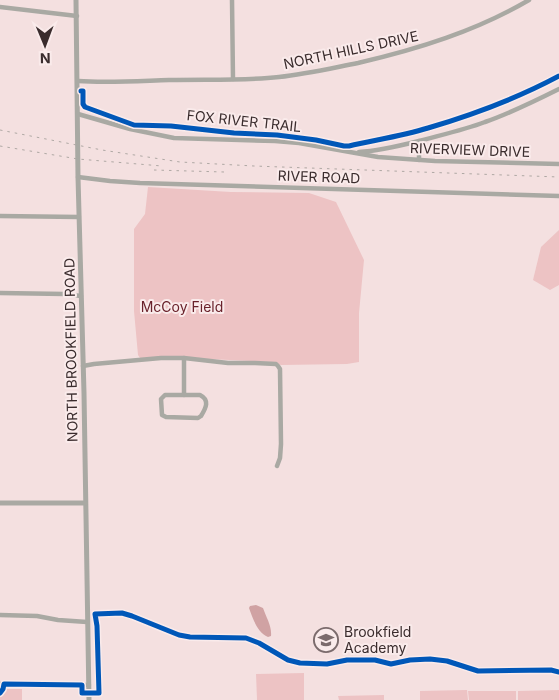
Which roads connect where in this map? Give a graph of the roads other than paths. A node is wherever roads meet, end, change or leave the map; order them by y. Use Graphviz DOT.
graph roads {
  1 [pos="76,0"];
  2 [pos="232,0"];
  3 [pos="529,0"];
  4 [pos="0,7"];
  5 [pos="77,16"];
  6 [pos="233,79"];
  7 [pos="78,81"];
  8 [pos="559,89"];
  9 [pos="78,114"];
  10 [pos="418,141"];
  11 [pos="350,152"];
  12 [pos="420,160"];
  13 [pos="559,164"];
  14 [pos="78,177"];
  15 [pos="559,196"];
  16 [pos="0,216"];
  17 [pos="79,217"];
  18 [pos="0,293"];
  19 [pos="81,296"];
  20 [pos="184,358"];
  21 [pos="83,366"];
  22 [pos="184,395"];
  23 [pos="277,466"];
  24 [pos="0,503"];
  25 [pos="85,503"];
  26 [pos="0,615"];
  27 [pos="87,622"];
  28 [pos="0,684"];
  29 [pos="89,685"];
  30 [pos="89,700"];
  1 -- 5 [label="street, NORTH BROOKFIELD ROAD"];
  2 -- 6 [label="street"];
  3 -- 6 [label="street, NORTH HILLS DRIVE"];
  4 -- 5 [label="street"];
  5 -- 7 [label="street, NORTH BROOKFIELD ROAD"];
  6 -- 7 [label="street, NORTH HILLS DRIVE"];
  7 -- 9 [label="street, NORTH BROOKFIELD ROAD"];
  8 -- 10 [label="street, RIVERVIEW DRIVE"];
  9 -- 11 [label="street, RIVERVIEW DRIVE"];
  9 -- 14 [label="street, NORTH BROOKFIELD ROAD"];
  10 -- 11 [label="street, RIVERVIEW DRIVE"];
  10 -- 12 [label="street"];
  11 -- 12 [label="street, RIVERVIEW DRIVE"];
  12 -- 13 [label="street, RIVERVIEW DRIVE"];
  14 -- 15 [label="street, RIVER ROAD"];
  14 -- 17 [label="street, NORTH BROOKFIELD ROAD"];
  16 -- 17 [label="street"];
  17 -- 19 [label="street, NORTH BROOKFIELD ROAD"];
  18 -- 19 [label="street"];
  19 -- 21 [label="street, NORTH BROOKFIELD ROAD"];
  20 -- 21 [label="street"];
  20 -- 22 [label="street"];
  20 -- 23 [label="street"];
  21 -- 25 [label="street, NORTH BROOKFIELD ROAD"];
  22 -- 22 [label="street"];
  24 -- 25 [label="street"];
  25 -- 27 [label="street, NORTH BROOKFIELD ROAD"];
  26 -- 27 [label="street"];
  27 -- 29 [label="street, NORTH BROOKFIELD ROAD"];
  28 -- 29 [label="street"];
  29 -- 30 [label="street, NORTH BROOKFIELD ROAD"];
}
